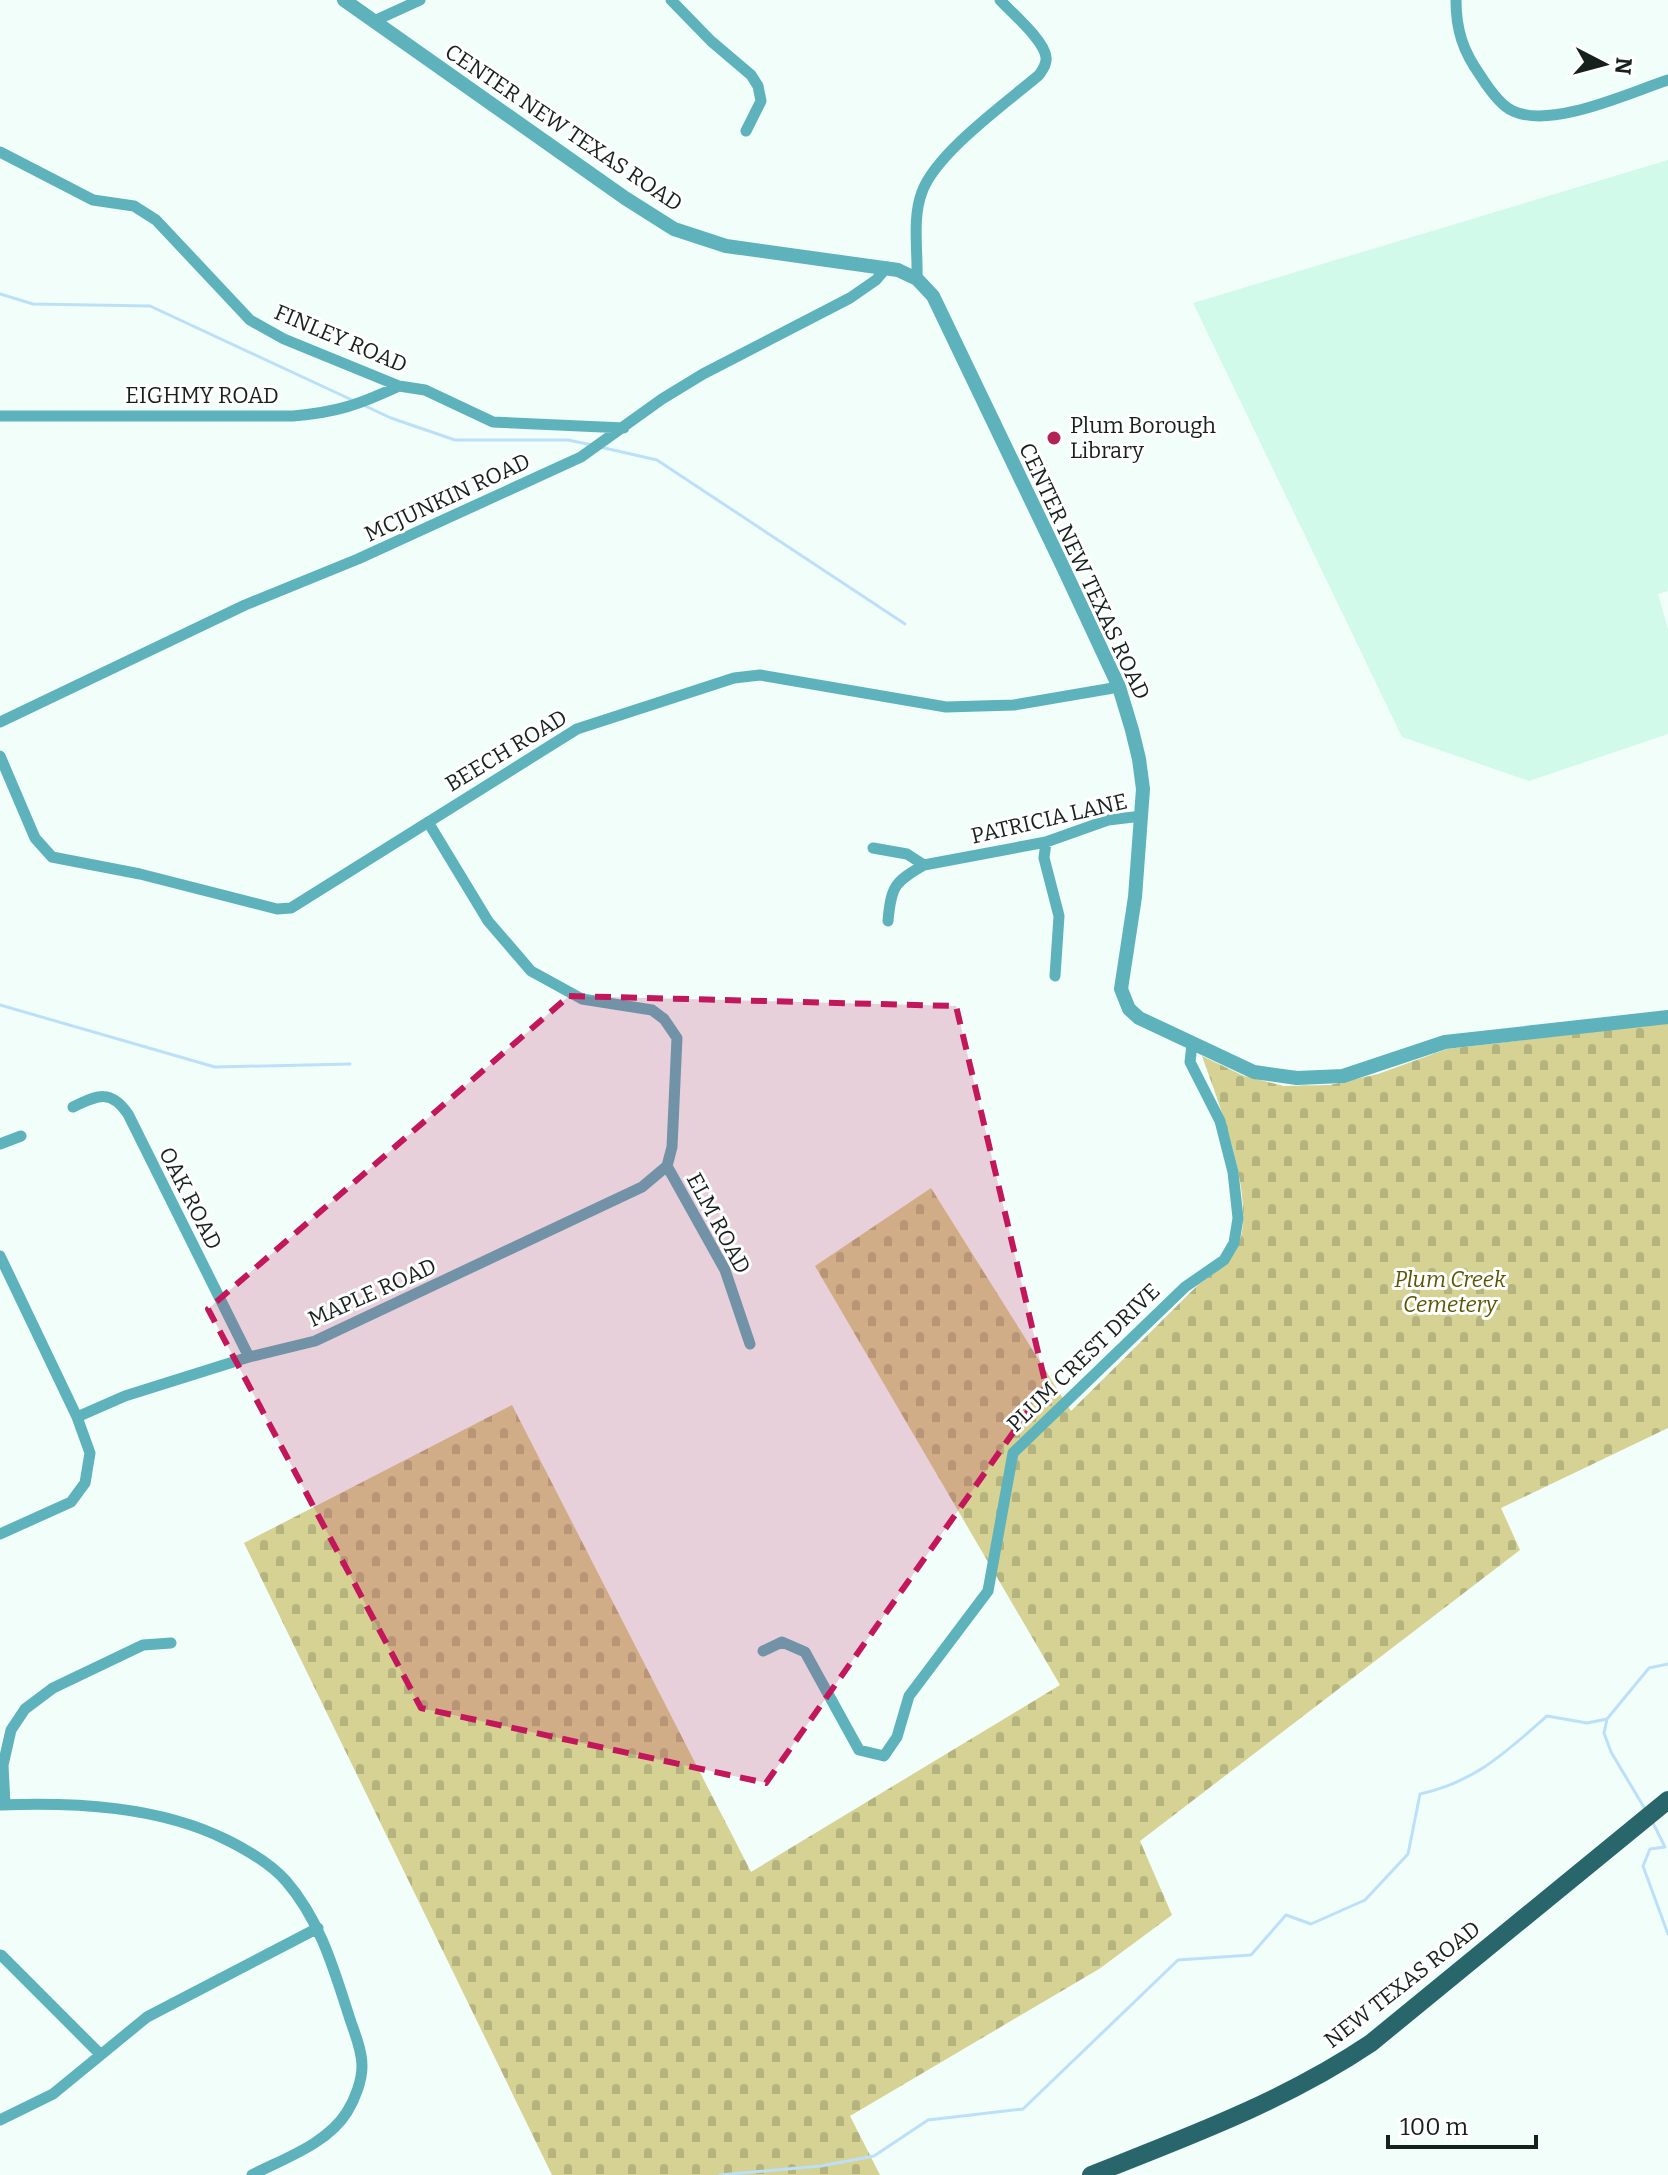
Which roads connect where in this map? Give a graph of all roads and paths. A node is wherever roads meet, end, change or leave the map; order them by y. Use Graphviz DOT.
graph roads {
  1 [pos="344,0"];
  2 [pos="420,0"];
  3 [pos="671,0"];
  4 [pos="1000,0"];
  5 [pos="1456,0"];
  6 [pos="374,21"];
  7 [pos="1668,80"];
  8 [pos="746,131"];
  9 [pos="0,152"];
  10 [pos="887,267"];
  11 [pos="917,279"];
  12 [pos="399,386"];
  13 [pos="0,416"];
  14 [pos="624,428"];
  15 [pos="1119,687"];
  16 [pos="0,722"];
  17 [pos="0,756"];
  18 [pos="1142,816"];
  19 [pos="428,822"];
  20 [pos="1046,842"];
  21 [pos="873,848"];
  22 [pos="924,865"];
  23 [pos="888,921"];
  24 [pos="1055,976"];
  25 [pos="1668,1017"];
  26 [pos="1192,1044"];
  27 [pos="73,1107"];
  28 [pos="21,1136"];
  29 [pos="0,1144"];
  30 [pos="667,1166"];
  31 [pos="0,1256"];
  32 [pos="750,1344"];
  33 [pos="249,1357"];
  34 [pos="77,1417"];
  35 [pos="0,1534"];
  36 [pos="171,1643"];
  37 [pos="763,1651"];
  38 [pos="1668,1800"];
  39 [pos="3,1805"];
  40 [pos="318,1928"];
  41 [pos="1,1955"];
  42 [pos="100,2054"];
  43 [pos="0,2120"];
  44 [pos="1113,2171"];
  45 [pos="252,2175"];
  46 [pos="1091,2175"];
  1 -- 6 [label="street, CENTER NEW TEXAS ROAD"];
  2 -- 6 [label="street"];
  3 -- 8 [label="street"];
  4 -- 11 [label="street"];
  5 -- 7 [label="street"];
  6 -- 10 [label="street, CENTER NEW TEXAS ROAD"];
  9 -- 12 [label="street, FINLEY ROAD"];
  10 -- 11 [label="street, CENTER NEW TEXAS ROAD"];
  10 -- 14 [label="street, MCJUNKIN ROAD"];
  11 -- 15 [label="street, CENTER NEW TEXAS ROAD"];
  12 -- 13 [label="street, EIGHMY ROAD"];
  12 -- 14 [label="street, FINLEY ROAD"];
  14 -- 16 [label="street, MCJUNKIN ROAD"];
  15 -- 18 [label="street, CENTER NEW TEXAS ROAD"];
  15 -- 19 [label="street, BEECH ROAD"];
  17 -- 19 [label="street, BEECH ROAD"];
  18 -- 20 [label="street, PATRICIA LANE"];
  18 -- 26 [label="street, CENTER NEW TEXAS ROAD"];
  19 -- 30 [label="street"];
  20 -- 22 [label="street, PATRICIA LANE"];
  20 -- 24 [label="street"];
  21 -- 22 [label="street"];
  22 -- 23 [label="street"];
  25 -- 26 [label="street, CENTER NEW TEXAS ROAD"];
  26 -- 37 [label="street, PLUM CREST DRIVE"];
  27 -- 33 [label="street, OAK ROAD"];
  28 -- 29 [label="street"];
  30 -- 32 [label="street, ELM ROAD"];
  30 -- 33 [label="street, MAPLE ROAD"];
  31 -- 34 [label="street"];
  33 -- 34 [label="street, MAPLE ROAD"];
  34 -- 35 [label="street"];
  36 -- 39 [label="street"];
  38 -- 44 [label="main road, NEW TEXAS ROAD"];
  39 -- 40 [label="street"];
  40 -- 42 [label="street"];
  40 -- 45 [label="street"];
  41 -- 42 [label="street"];
  42 -- 43 [label="street"];
  44 -- 46 [label="main road, NEW TEXAS ROAD"];
}
